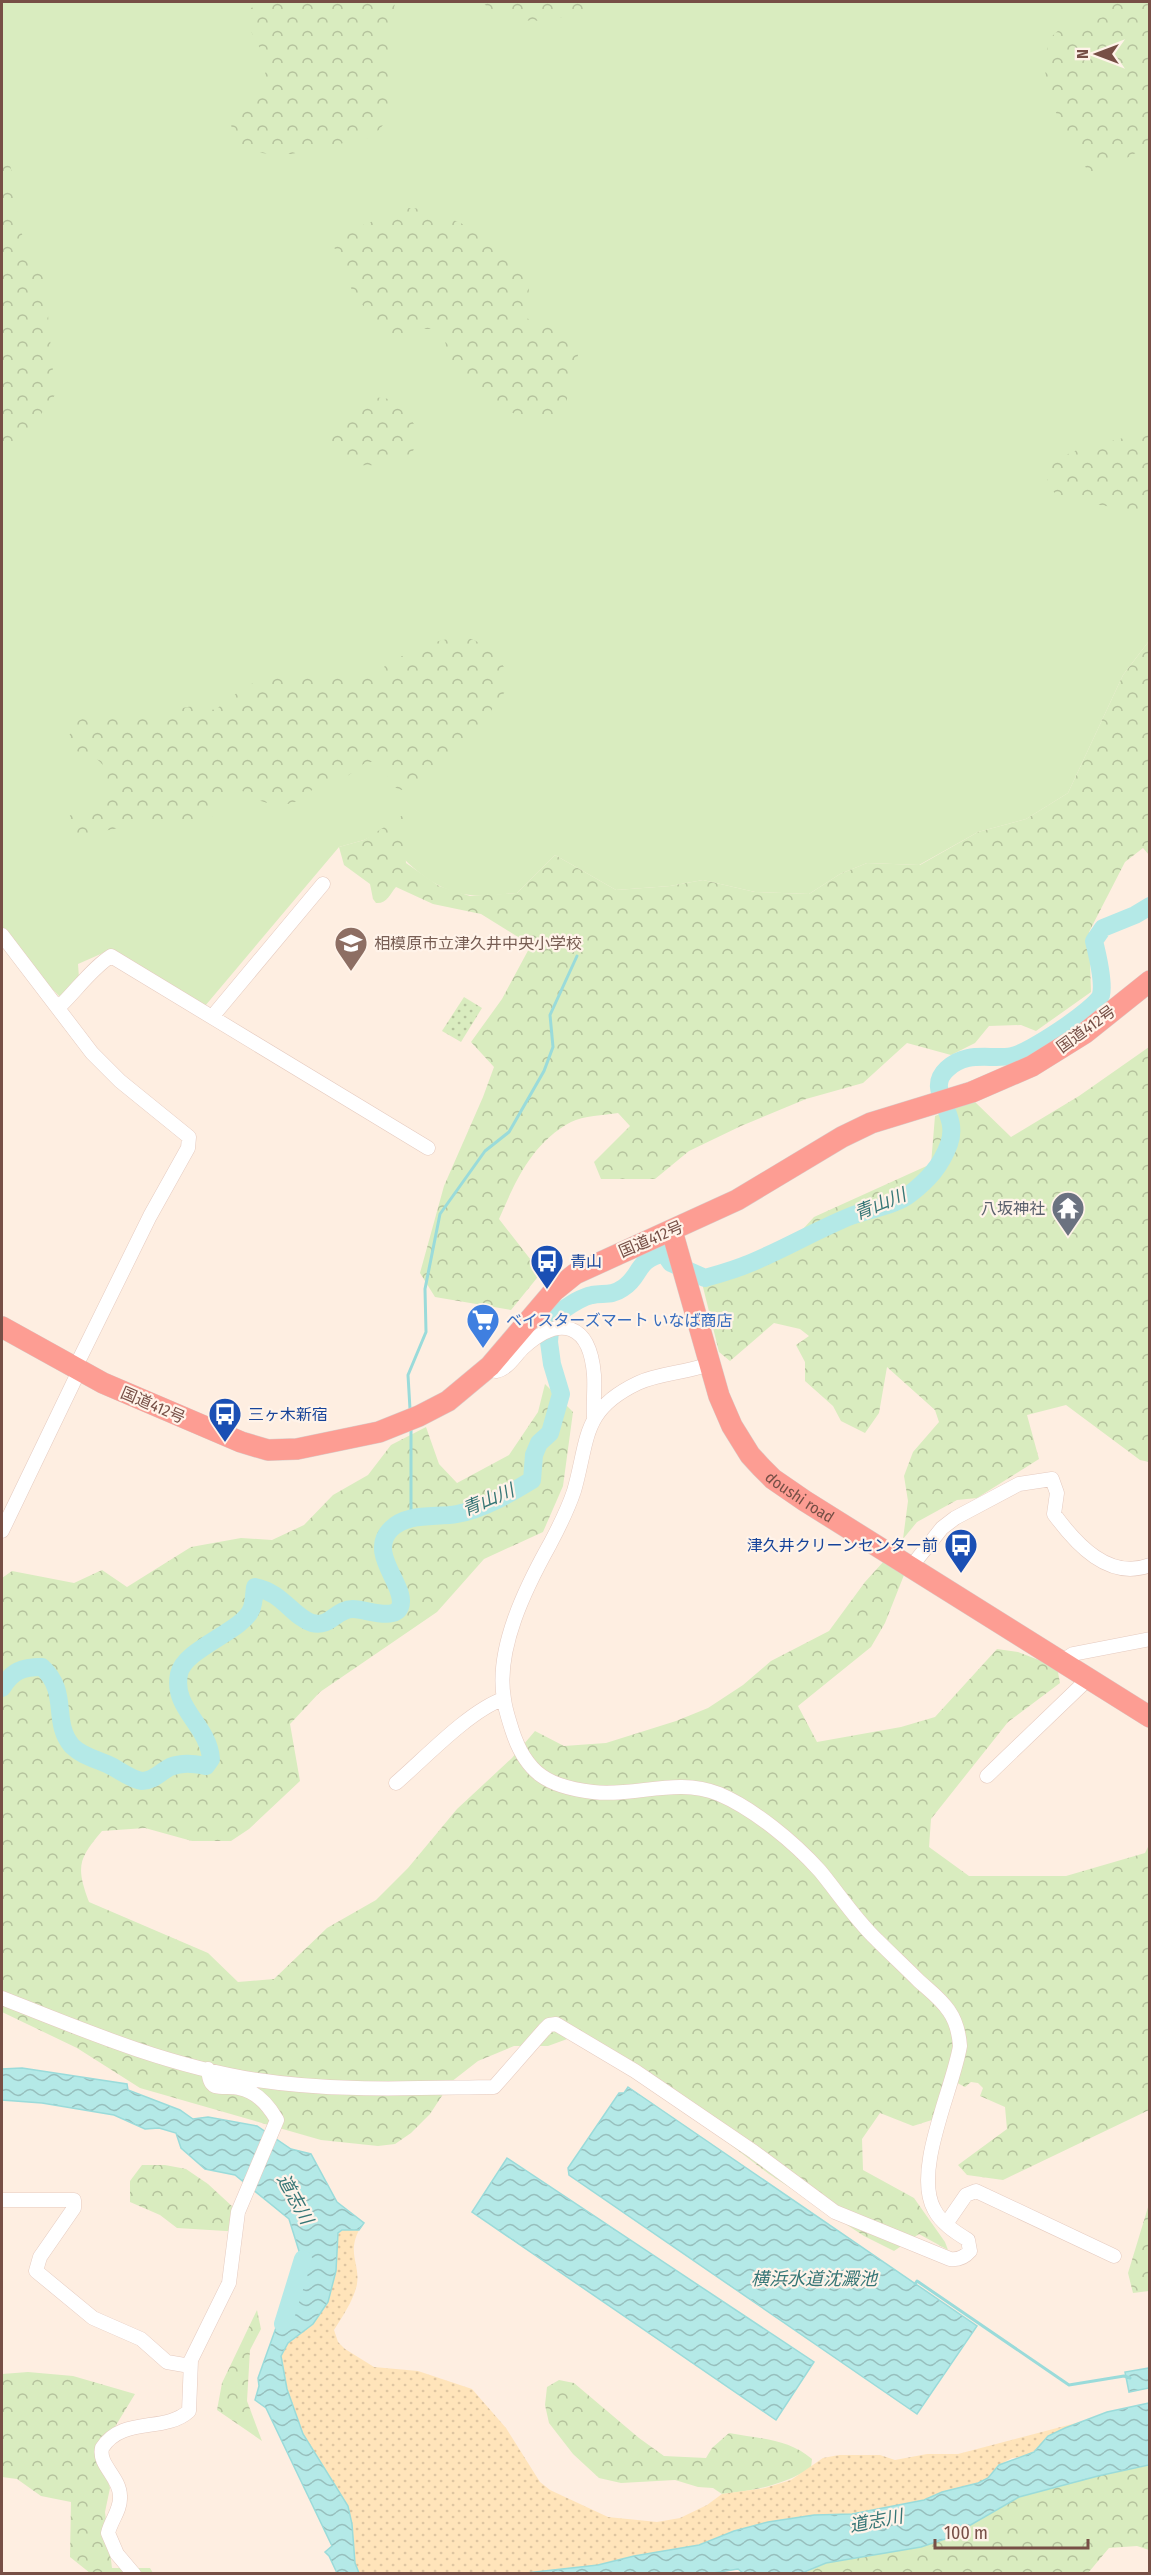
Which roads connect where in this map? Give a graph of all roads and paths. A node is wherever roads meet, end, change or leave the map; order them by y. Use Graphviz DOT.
graph roads {
  1 [pos="323,884"];
  2 [pos="2,935"];
  3 [pos="1149,981"];
  4 [pos="60,1007"];
  5 [pos="212,1017"];
  6 [pos="429,1149"];
  7 [pos="672,1231"];
  8 [pos="2,1327"];
  9 [pos="709,1364"];
  10 [pos="490,1366"];
  11 [pos="77,1370"];
  12 [pos="594,1417"];
  13 [pos="2,1531"];
  14 [pos="1149,1565"];
  15 [pos="910,1568"];
  16 [pos="1149,1639"];
  17 [pos="1062,1661"];
  18 [pos="1089,1678"];
  19 [pos="504,1699"];
  20 [pos="1149,1717"];
  21 [pos="987,1776"];
  22 [pos="396,1783"];
  23 [pos="2,1998"];
  24 [pos="208,2069"];
  25 [pos="2,2200"];
  26 [pos="946,2224"];
  27 [pos="1114,2256"];
  28 [pos="190,2366"];
  29 [pos="134,2574"];
  1 -- 5 [label="street"];
  2 -- 4 [label="street"];
  3 -- 7 [label="highway, 国道412号"];
  4 -- 5 [label="street"];
  4 -- 11 [label="street"];
  5 -- 6 [label="street"];
  7 -- 9 [label="highway, doushi road"];
  7 -- 10 [label="highway, 国道412号"];
  8 -- 11 [label="highway, 国道412号"];
  9 -- 12 [label="street"];
  9 -- 15 [label="highway, doushi road"];
  10 -- 11 [label="highway, 国道412号"];
  10 -- 12 [label="street"];
  11 -- 13 [label="street"];
  12 -- 19 [label="street"];
  14 -- 15 [label="street"];
  15 -- 17 [label="highway, doushi road"];
  16 -- 17 [label="street"];
  17 -- 18 [label="highway, doushi road"];
  18 -- 20 [label="highway, doushi road"];
  18 -- 21 [label="street"];
  19 -- 22 [label="street"];
  19 -- 26 [label="street"];
  23 -- 24 [label="street"];
  24 -- 26 [label="street"];
  24 -- 28 [label="street"];
  25 -- 28 [label="street"];
  26 -- 27 [label="street"];
  28 -- 29 [label="street"];
}
